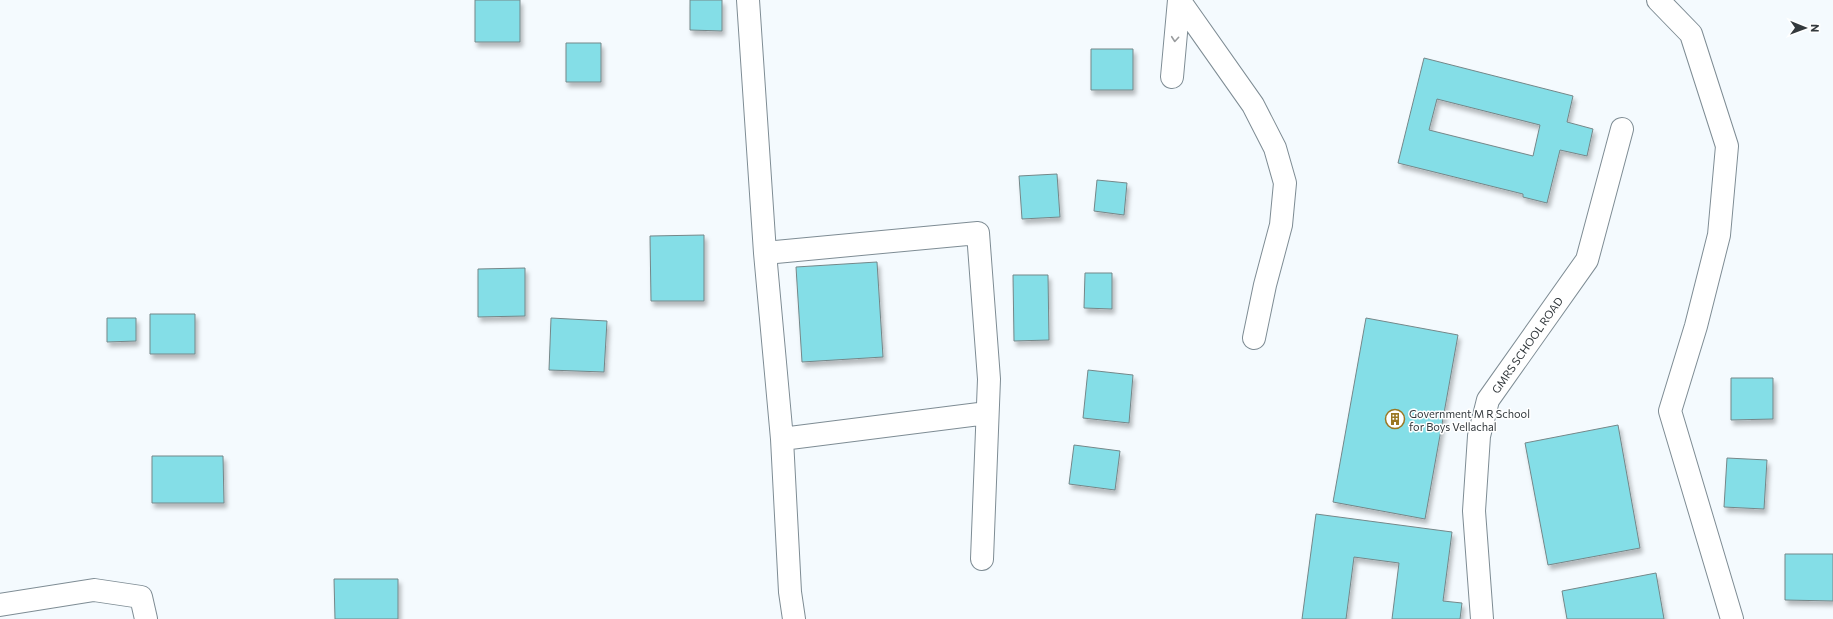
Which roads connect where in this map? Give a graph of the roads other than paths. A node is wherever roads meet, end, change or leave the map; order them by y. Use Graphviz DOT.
graph roads {
  1 [pos="748,0"];
  2 [pos="1179,0"];
  3 [pos="1658,0"];
  4 [pos="1172,77"];
  5 [pos="1622,129"];
  6 [pos="764,253"];
  7 [pos="1254,338"];
  8 [pos="987,413"];
  9 [pos="782,439"];
  10 [pos="982,559"];
  11 [pos="0,605"];
  12 [pos="146,619"];
  13 [pos="794,619"];
  14 [pos="1482,619"];
  15 [pos="1732,619"];
  1 -- 6 [label="street"];
  2 -- 4 [label="street, one-way"];
  2 -- 7 [label="street"];
  3 -- 15 [label="street"];
  5 -- 14 [label="street, GMRS SCHOOL ROAD"];
  6 -- 8 [label="street"];
  6 -- 9 [label="street"];
  8 -- 9 [label="street"];
  8 -- 10 [label="street"];
  9 -- 13 [label="street"];
  11 -- 12 [label="street"];
}
